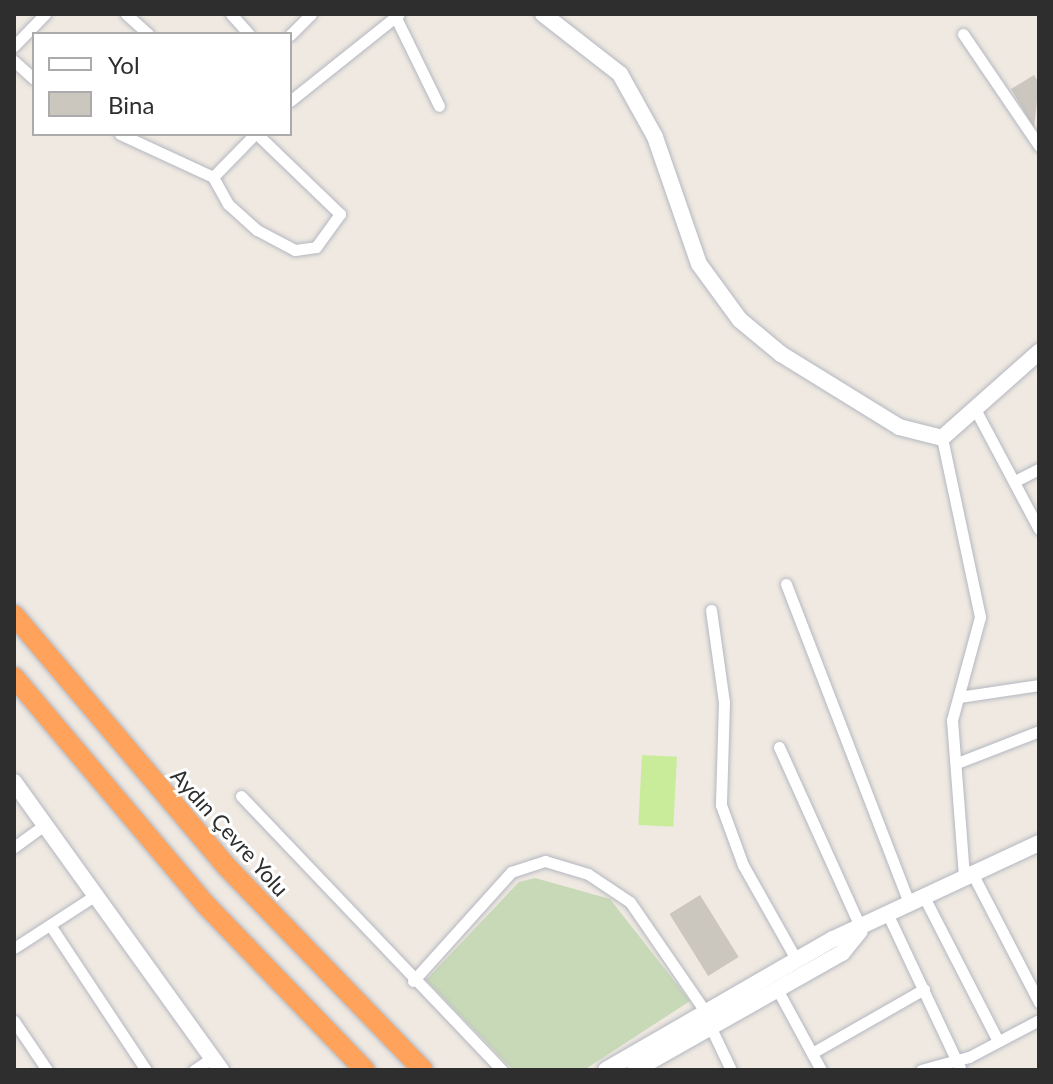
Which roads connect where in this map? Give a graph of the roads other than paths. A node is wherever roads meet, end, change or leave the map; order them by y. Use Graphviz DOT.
graph roads {
  1 [pos="45,14"];
  2 [pos="126,14"];
  3 [pos="231,14"];
  4 [pos="311,14"];
  5 [pos="543,14"];
  6 [pos="397,15"];
  7 [pos="146,32"];
  8 [pos="247,32"];
  9 [pos="292,33"];
  10 [pos="963,34"];
  11 [pos="14,46"];
  12 [pos="14,61"];
  13 [pos="32,77"];
  14 [pos="292,99"];
  15 [pos="439,106"];
  16 [pos="124,136"];
  17 [pos="254,136"];
  18 [pos="258,136"];
  19 [pos="1039,146"];
  20 [pos="213,177"];
  21 [pos="1039,352"];
  22 [pos="974,407"];
  23 [pos="942,438"];
  24 [pos="1039,469"];
  25 [pos="1019,479"];
  26 [pos="1039,529"];
  27 [pos="786,584"];
  28 [pos="711,610"];
  29 [pos="14,615"];
  30 [pos="14,677"];
  31 [pos="1039,685"];
  32 [pos="959,697"];
  33 [pos="1039,731"];
  34 [pos="779,747"];
  35 [pos="957,763"];
  36 [pos="14,782"];
  37 [pos="241,796"];
  38 [pos="46,824"];
  39 [pos="14,847"];
  40 [pos="1037,849"];
  41 [pos="968,873"];
  42 [pos="97,894"];
  43 [pos="916,899"];
  44 [pos="888,915"];
  45 [pos="50,925"];
  46 [pos="861,929"];
  47 [pos="14,948"];
  48 [pos="796,959"];
  49 [pos="413,981"];
  50 [pos="777,989"];
  51 [pos="924,989"];
  52 [pos="1039,1002"];
  53 [pos="707,1019"];
  54 [pos="1039,1020"];
  55 [pos="14,1021"];
  56 [pos="998,1041"];
  57 [pos="812,1053"];
  58 [pos="216,1064"];
  59 [pos="960,1065"];
  60 [pos="47,1070"];
  61 [pos="146,1070"];
  62 [pos="194,1070"];
  63 [pos="365,1070"];
  64 [pos="423,1070"];
  65 [pos="502,1070"];
  66 [pos="606,1070"];
  67 [pos="635,1070"];
  68 [pos="731,1070"];
  69 [pos="821,1070"];
  70 [pos="921,1070"];
  1 -- 11 [label="street"];
  2 -- 7 [label="street"];
  3 -- 8 [label="street"];
  4 -- 9 [label="street"];
  5 -- 23 [label="street"];
  6 -- 14 [label="street"];
  6 -- 15 [label="street"];
  10 -- 19 [label="street"];
  12 -- 13 [label="street"];
  16 -- 20 [label="street"];
  17 -- 20 [label="street"];
  18 -- 20 [label="street"];
  21 -- 22 [label="street"];
  22 -- 23 [label="street"];
  22 -- 25 [label="street"];
  23 -- 32 [label="street"];
  24 -- 25 [label="street"];
  25 -- 26 [label="street"];
  27 -- 43 [label="street"];
  28 -- 48 [label="street"];
  29 -- 64 [label="highway, Aydın Çevre Yolu"];
  30 -- 63 [label="highway"];
  31 -- 32 [label="street"];
  32 -- 35 [label="street"];
  33 -- 35 [label="street"];
  34 -- 46 [label="street"];
  35 -- 41 [label="street"];
  36 -- 38 [label="street"];
  37 -- 49 [label="street"];
  38 -- 39 [label="street"];
  38 -- 42 [label="street"];
  40 -- 41 [label="street"];
  41 -- 43 [label="street"];
  41 -- 52 [label="street"];
  42 -- 45 [label="street"];
  42 -- 58 [label="street"];
  43 -- 44 [label="street"];
  43 -- 56 [label="street"];
  44 -- 46 [label="street"];
  44 -- 51 [label="street"];
  45 -- 47 [label="street"];
  45 -- 61 [label="street"];
  46 -- 48 [label="street"];
  46 -- 50 [label="street"];
  48 -- 53 [label="street"];
  49 -- 53 [label="street"];
  49 -- 65 [label="street"];
  50 -- 53 [label="street"];
  50 -- 57 [label="street"];
  51 -- 57 [label="street"];
  51 -- 59 [label="street"];
  53 -- 66 [label="street"];
  53 -- 67 [label="street"];
  53 -- 68 [label="street"];
  54 -- 56 [label="street"];
  55 -- 60 [label="street"];
  56 -- 59 [label="street"];
  57 -- 69 [label="street"];
  58 -- 62 [label="street"];
  59 -- 70 [label="street"];
}
